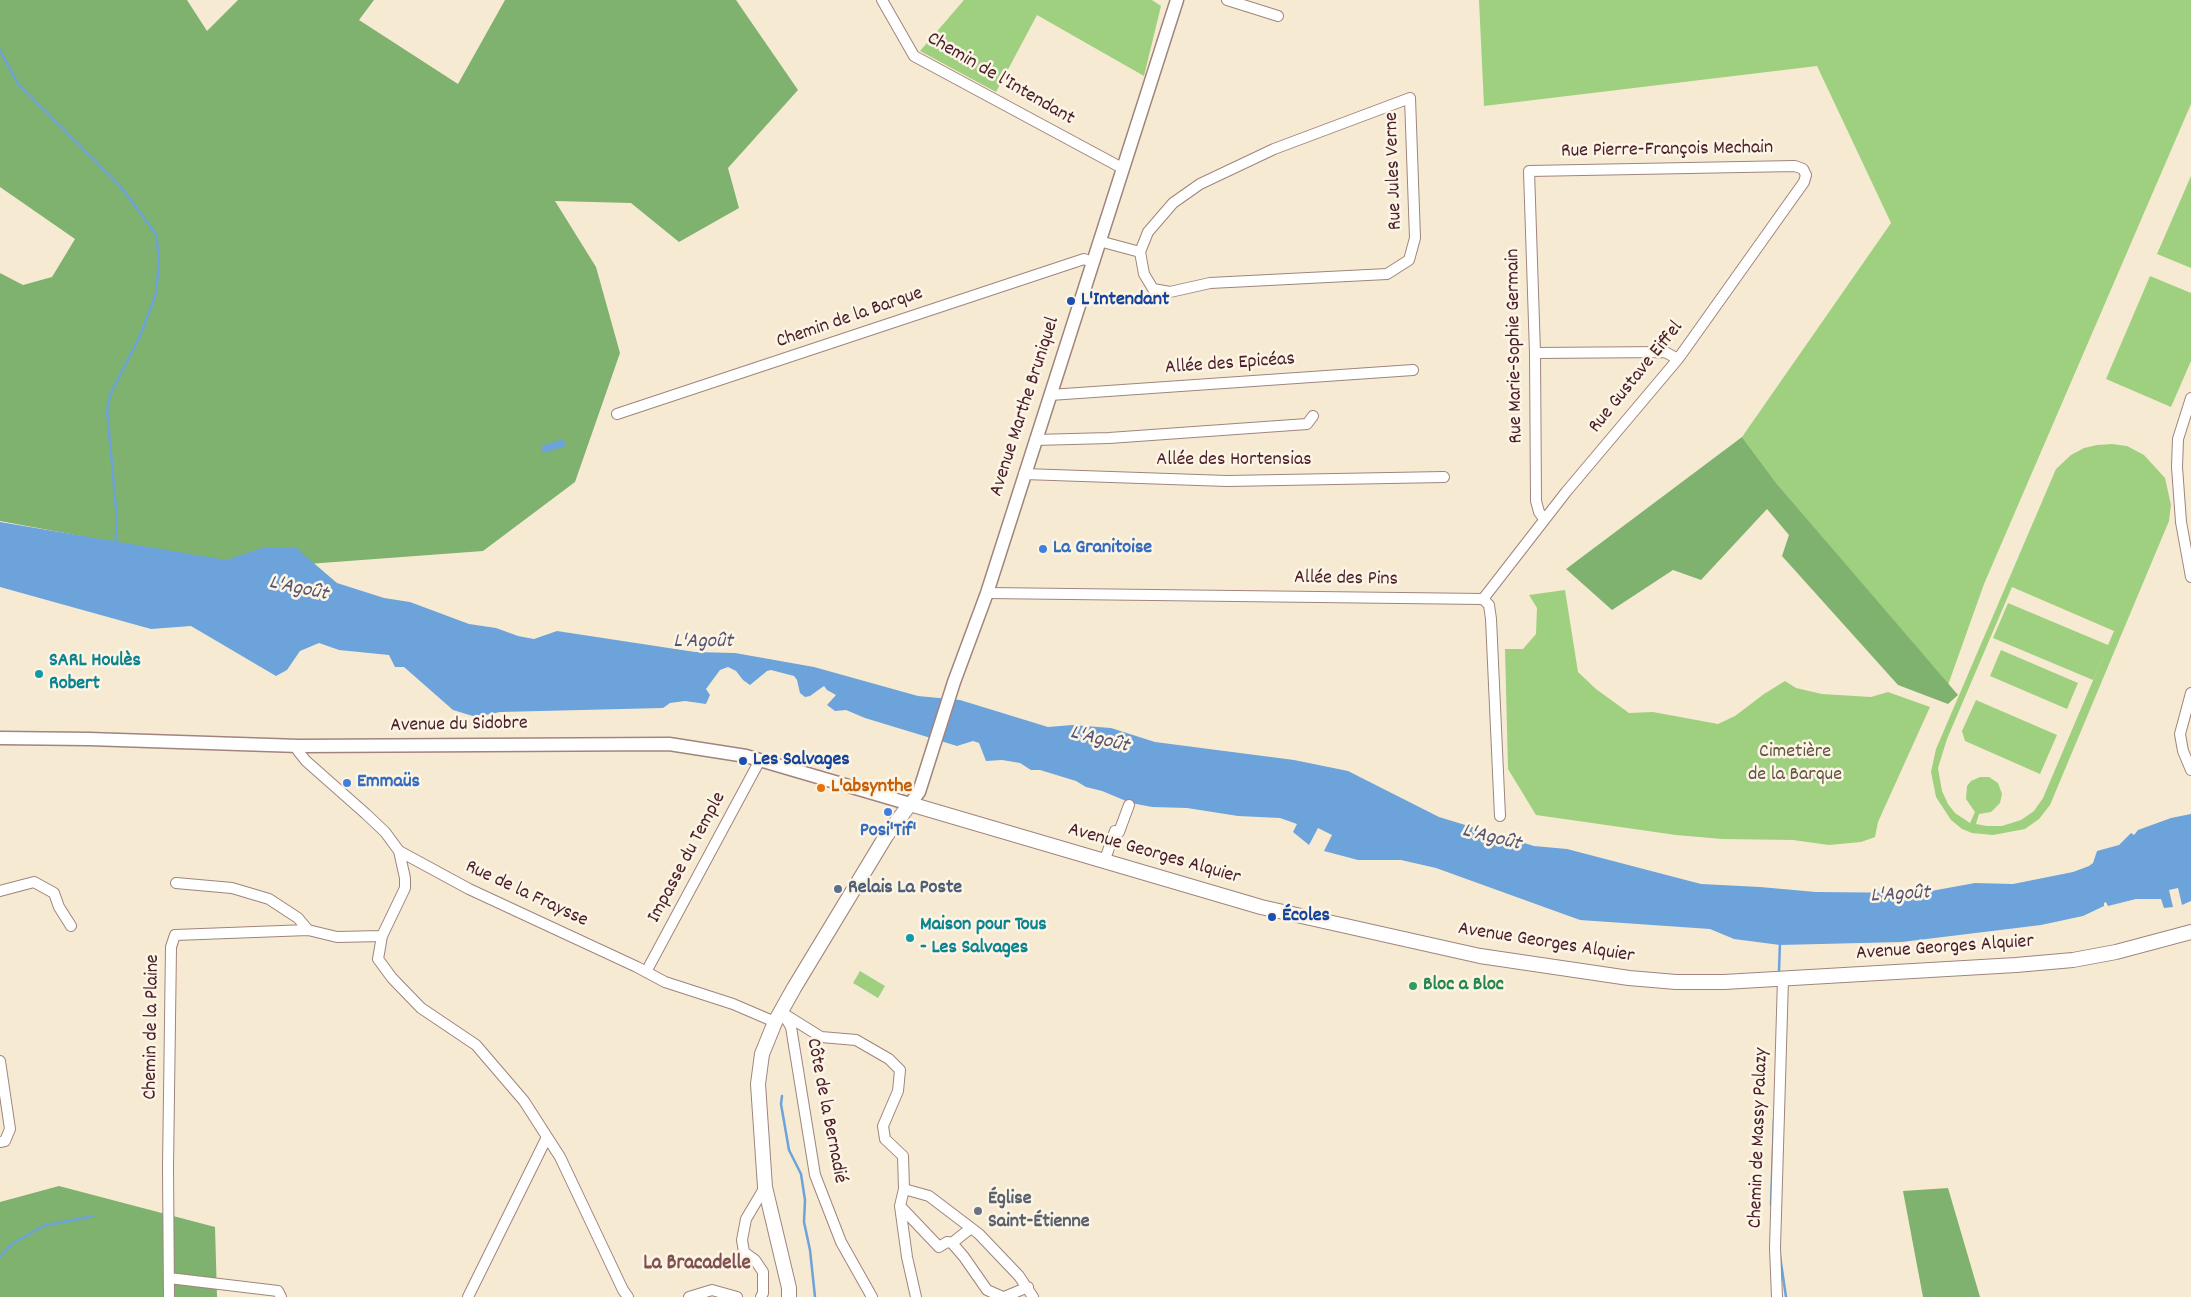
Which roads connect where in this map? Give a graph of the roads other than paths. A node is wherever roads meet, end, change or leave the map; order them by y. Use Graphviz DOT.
graph roads {
  1 [pos="882,0"];
  2 [pos="1177,0"];
  3 [pos="1227,0"];
  4 [pos="1278,16"];
  5 [pos="1122,168"];
  6 [pos="1528,171"];
  7 [pos="1805,172"];
  8 [pos="1100,241"];
  9 [pos="1140,252"];
  10 [pos="1092,262"];
  11 [pos="1534,353"];
  12 [pos="1678,359"];
  13 [pos="1412,370"];
  14 [pos="1050,395"];
  15 [pos="2191,398"];
  16 [pos="617,414"];
  17 [pos="1313,416"];
  18 [pos="1035,440"];
  19 [pos="1024,474"];
  20 [pos="1444,477"];
  21 [pos="1544,519"];
  22 [pos="2191,577"];
  23 [pos="987,593"];
  24 [pos="1483,599"];
  25 [pos="2191,693"];
  26 [pos="0,738"];
  27 [pos="298,746"];
  28 [pos="760,760"];
  29 [pos="2191,770"];
  30 [pos="910,804"];
  31 [pos="1129,805"];
  32 [pos="1500,816"];
  33 [pos="399,851"];
  34 [pos="1104,862"];
  35 [pos="176,883"];
  36 [pos="0,891"];
  37 [pos="71,926"];
  38 [pos="308,930"];
  39 [pos="2191,932"];
  40 [pos="382,936"];
  41 [pos="646,972"];
  42 [pos="1783,979"];
  43 [pos="778,1017"];
  44 [pos="0,1061"];
  45 [pos="547,1137"];
  46 [pos="0,1142"];
  47 [pos="765,1186"];
  48 [pos="904,1189"];
  49 [pos="900,1206"];
  50 [pos="971,1228"];
  51 [pos="952,1243"];
  52 [pos="169,1278"];
  53 [pos="1028,1287"];
  54 [pos="169,1297"];
  55 [pos="282,1297"];
  56 [pos="468,1297"];
  57 [pos="628,1297"];
  58 [pos="690,1297"];
  59 [pos="737,1297"];
  60 [pos="761,1297"];
  61 [pos="789,1297"];
  62 [pos="872,1297"];
  63 [pos="916,1297"];
  64 [pos="1003,1297"];
  65 [pos="1033,1297"];
  66 [pos="1777,1297"];
  1 -- 5 [label="street, Chemin de l'Intendant"];
  2 -- 5 [label="street, Avenue Marthe Bruniquel"];
  3 -- 4 [label="street"];
  5 -- 8 [label="street, Avenue Marthe Bruniquel"];
  6 -- 7 [label="street, Rue Pierre-François Mechain"];
  6 -- 11 [label="street, Rue Marie-Sophie Germain"];
  7 -- 12 [label="street, Rue Gustave Eiffel"];
  8 -- 9 [label="street"];
  8 -- 10 [label="street, Avenue Marthe Bruniquel"];
  9 -- 9 [label="street, Rue Jules Verne"];
  10 -- 14 [label="street, Avenue Marthe Bruniquel"];
  10 -- 16 [label="street, Chemin de la Barque"];
  11 -- 12 [label="street"];
  11 -- 21 [label="street, Rue Marie-Sophie Germain"];
  12 -- 21 [label="street, Rue Gustave Eiffel"];
  13 -- 14 [label="street, Allée des Epicéas"];
  14 -- 18 [label="street, Avenue Marthe Bruniquel"];
  15 -- 22 [label="street"];
  17 -- 18 [label="street"];
  18 -- 19 [label="street, Avenue Marthe Bruniquel"];
  19 -- 20 [label="street, Allée des Hortensias"];
  19 -- 23 [label="street, Avenue Marthe Bruniquel"];
  21 -- 24 [label="street, Rue Gustave Eiffel"];
  23 -- 24 [label="street, Allée des Pins"];
  23 -- 30 [label="street, Avenue Marthe Bruniquel"];
  24 -- 32 [label="street"];
  25 -- 29 [label="street"];
  26 -- 27 [label="street, Avenue du Sidobre"];
  27 -- 28 [label="street, Avenue du Sidobre"];
  27 -- 33 [label="street, Rue de la Fraysse"];
  28 -- 30 [label="street, Avenue du Sidobre"];
  28 -- 41 [label="street, Impasse du Temple"];
  30 -- 34 [label="main road, Avenue Georges Alquier"];
  30 -- 43 [label="main road"];
  31 -- 34 [label="street"];
  33 -- 40 [label="street"];
  33 -- 41 [label="street, Rue de la Fraysse"];
  34 -- 42 [label="main road, Avenue Georges Alquier"];
  35 -- 38 [label="street"];
  36 -- 37 [label="street"];
  38 -- 40 [label="street, Chemin de la Plaine"];
  38 -- 52 [label="street, Chemin de la Plaine"];
  39 -- 42 [label="main road, Avenue Georges Alquier"];
  40 -- 45 [label="street"];
  41 -- 43 [label="street, Rue de la Fraysse"];
  42 -- 66 [label="street, Chemin de Massy Palazy"];
  43 -- 47 [label="main road"];
  43 -- 48 [label="street, Rue de la Fraysse"];
  43 -- 62 [label="street, Côte de la Bernadié"];
  44 -- 46 [label="street"];
  45 -- 56 [label="street"];
  45 -- 57 [label="street"];
  47 -- 60 [label="street"];
  47 -- 61 [label="main road"];
  48 -- 49 [label="street"];
  48 -- 50 [label="street"];
  49 -- 51 [label="street"];
  49 -- 63 [label="street"];
  50 -- 51 [label="street"];
  50 -- 53 [label="street"];
  51 -- 64 [label="street"];
  52 -- 54 [label="street, Chemin de la Plaine"];
  52 -- 55 [label="street"];
  53 -- 64 [label="street"];
  53 -- 65 [label="street"];
  58 -- 59 [label="street"];
}
